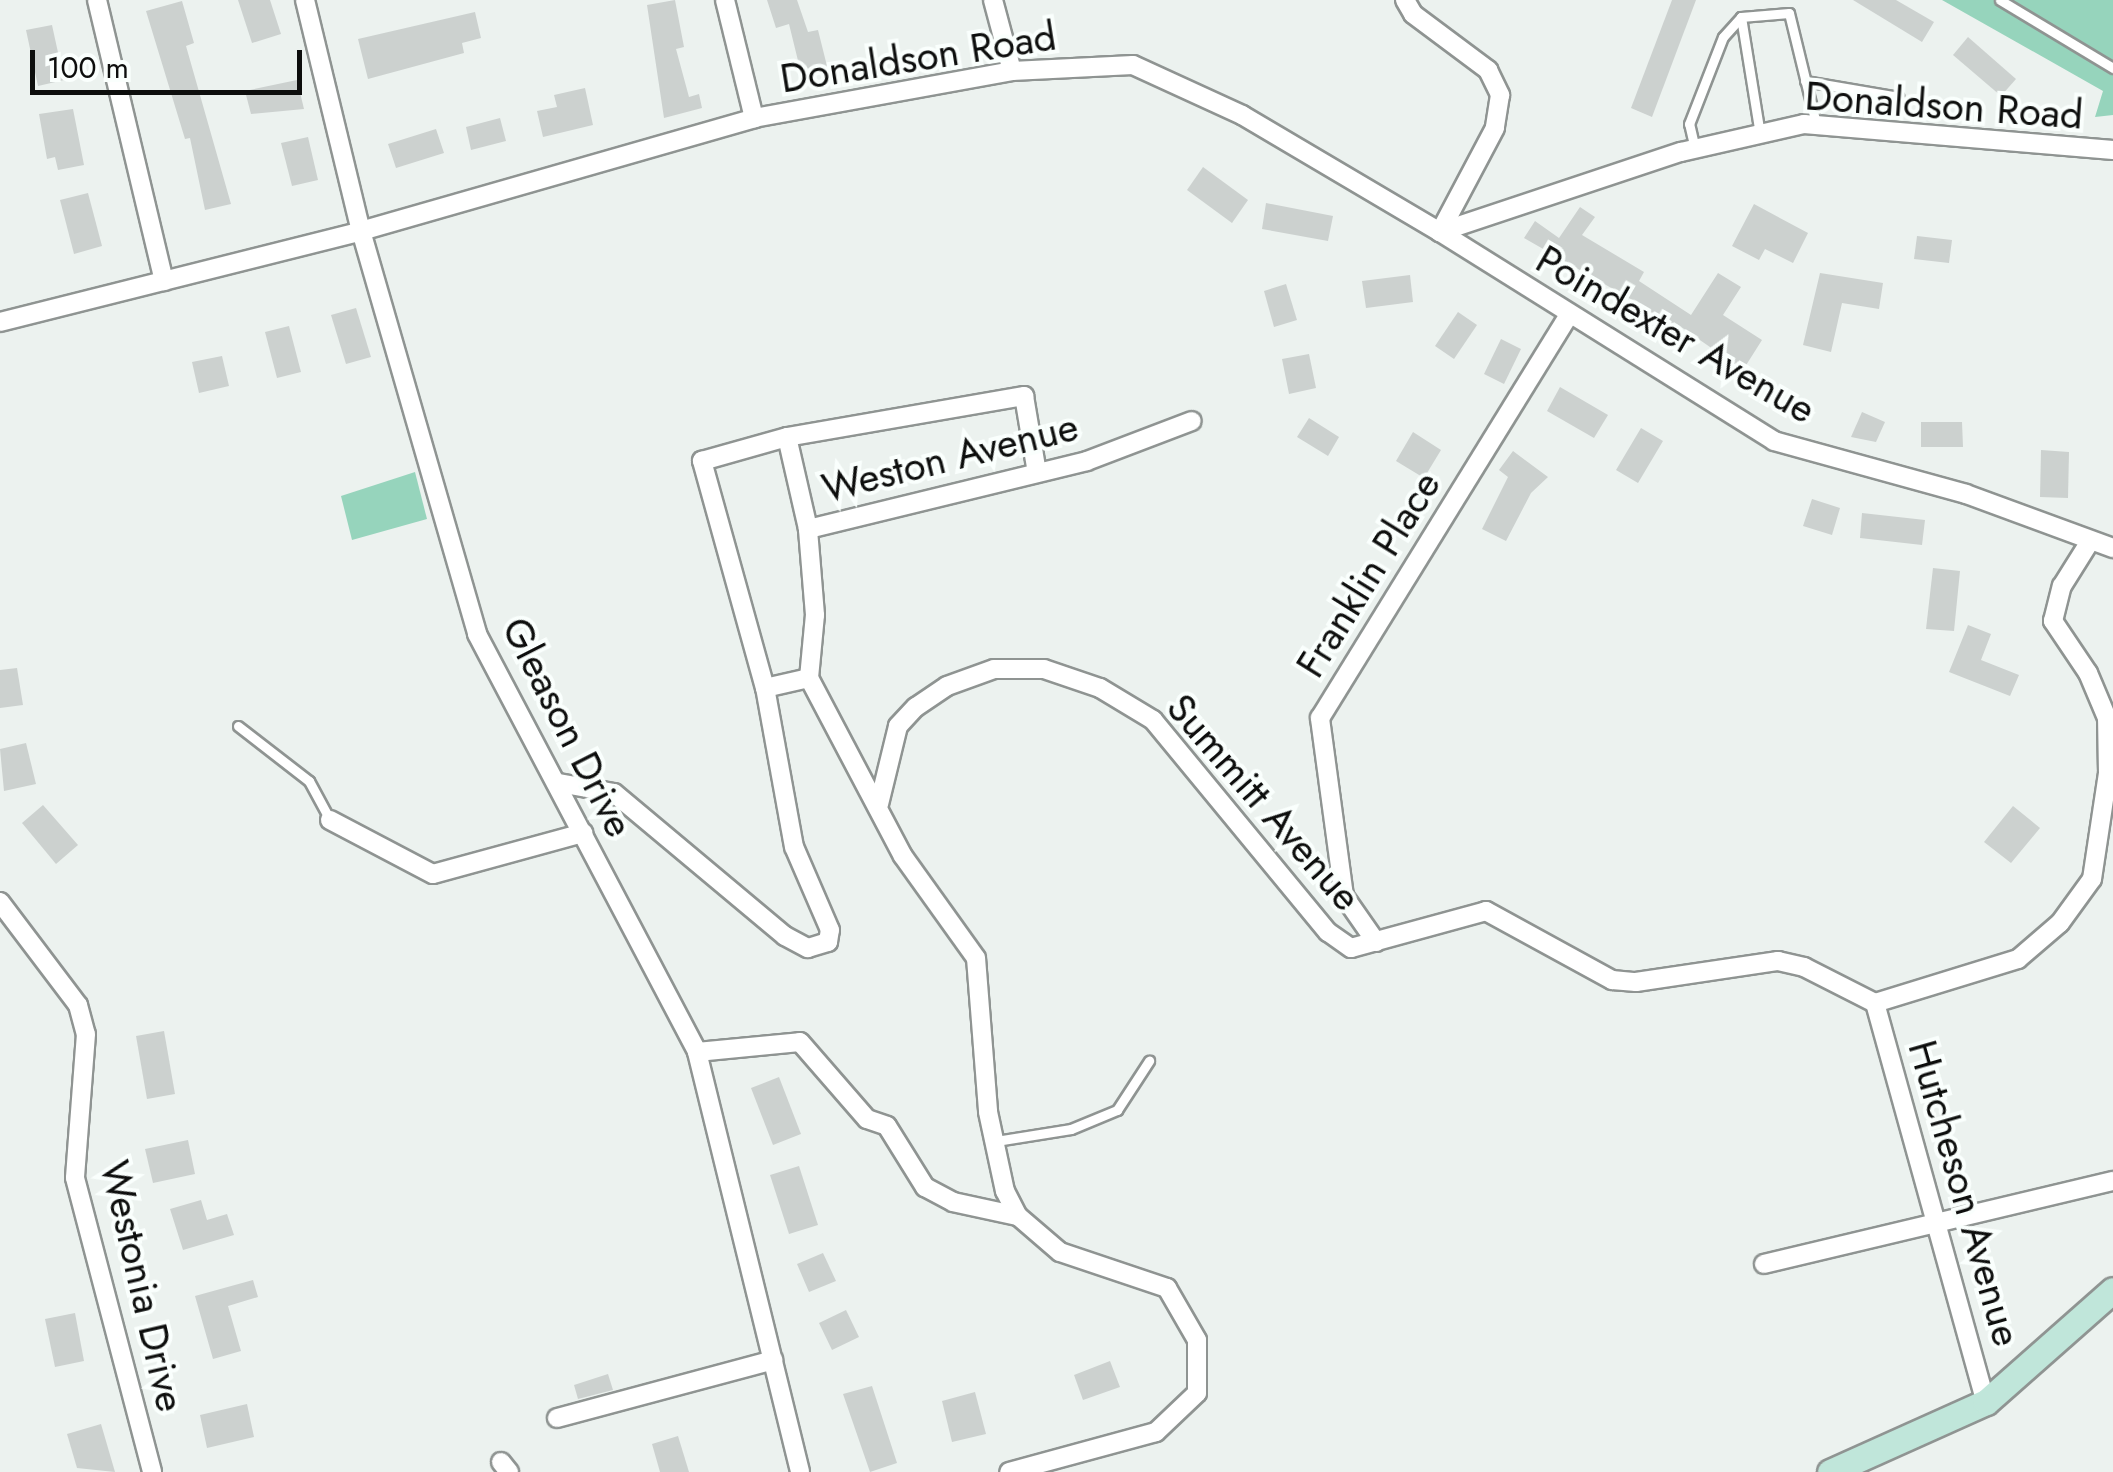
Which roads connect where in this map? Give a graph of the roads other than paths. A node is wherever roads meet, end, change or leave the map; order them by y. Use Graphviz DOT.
graph roads {
  1 [pos="97,0"];
  2 [pos="305,0"];
  3 [pos="725,0"];
  4 [pos="993,0"];
  5 [pos="1405,0"];
  6 [pos="2000,0"];
  7 [pos="1741,17"];
  8 [pos="2113,68"];
  9 [pos="1012,70"];
  10 [pos="1805,80"];
  11 [pos="1900,97"];
  12 [pos="754,118"];
  13 [pos="1816,125"];
  14 [pos="1760,134"];
  15 [pos="1695,149"];
  16 [pos="2113,150"];
  17 [pos="361,231"];
  18 [pos="1440,232"];
  19 [pos="164,280"];
  20 [pos="1568,316"];
  21 [pos="0,322"];
  22 [pos="1192,421"];
  23 [pos="787,437"];
  24 [pos="1037,474"];
  25 [pos="808,529"];
  26 [pos="2089,543"];
  27 [pos="2113,548"];
  28 [pos="809,678"];
  29 [pos="764,688"];
  30 [pos="238,726"];
  31 [pos="559,783"];
  32 [pos="879,804"];
  33 [pos="330,820"];
  34 [pos="583,834"];
  35 [pos="0,902"];
  36 [pos="1376,942"];
  37 [pos="1875,1003"];
  38 [pos="697,1052"];
  39 [pos="1149,1061"];
  40 [pos="993,1142"];
  41 [pos="2113,1181"];
  42 [pos="1018,1216"];
  43 [pos="1941,1225"];
  44 [pos="1764,1264"];
  45 [pos="2113,1290"];
  46 [pos="773,1360"];
  47 [pos="1986,1402"];
  48 [pos="556,1418"];
  49 [pos="152,1472"];
  50 [pos="800,1472"];
  51 [pos="1008,1472"];
  52 [pos="1830,1472"];
  1 -- 19 [label="street"];
  2 -- 17 [label="street, Gleason Drive"];
  3 -- 12 [label="street"];
  4 -- 9 [label="street"];
  5 -- 18 [label="street"];
  6 -- 8 [label="lane"];
  7 -- 10 [label="lane"];
  7 -- 14 [label="lane"];
  7 -- 15 [label="lane"];
  9 -- 12 [label="street, Donaldson Road"];
  9 -- 18 [label="street, Donaldson Road"];
  10 -- 11 [label="lane"];
  10 -- 13 [label="lane"];
  12 -- 17 [label="street, Donaldson Road"];
  13 -- 14 [label="street, Donaldson Road"];
  13 -- 16 [label="street, Donaldson Road"];
  14 -- 15 [label="street, Donaldson Road"];
  15 -- 18 [label="street, Donaldson Road"];
  17 -- 19 [label="street, Donaldson Road"];
  17 -- 31 [label="street, Gleason Drive"];
  18 -- 20 [label="street, Poindexter Avenue"];
  19 -- 21 [label="street, Donaldson Road"];
  20 -- 26 [label="street, Poindexter Avenue"];
  20 -- 36 [label="street, Franklin Place"];
  22 -- 24 [label="street, Weston Avenue"];
  23 -- 24 [label="street"];
  23 -- 25 [label="street"];
  23 -- 29 [label="street"];
  24 -- 25 [label="street, Weston Avenue"];
  25 -- 28 [label="street, Weston Avenue"];
  26 -- 27 [label="street, Poindexter Avenue"];
  26 -- 37 [label="street"];
  28 -- 29 [label="street"];
  28 -- 32 [label="street"];
  29 -- 31 [label="street"];
  30 -- 33 [label="lane"];
  31 -- 34 [label="street, Gleason Drive"];
  32 -- 36 [label="street, Summitt Avenue"];
  32 -- 40 [label="street"];
  33 -- 34 [label="street"];
  34 -- 38 [label="street, Gleason Drive"];
  35 -- 49 [label="street, Westonia Drive"];
  36 -- 37 [label="street, Summitt Avenue"];
  37 -- 43 [label="street, Hutcheson Avenue"];
  38 -- 42 [label="street"];
  38 -- 46 [label="street, Gleason Drive"];
  39 -- 40 [label="lane"];
  40 -- 42 [label="street"];
  41 -- 43 [label="street"];
  42 -- 51 [label="street"];
  43 -- 44 [label="street"];
  43 -- 47 [label="street, Hutcheson Avenue"];
  45 -- 47 [label="street"];
  46 -- 48 [label="street"];
  46 -- 50 [label="street, Gleason Drive"];
  47 -- 52 [label="street"];
}
